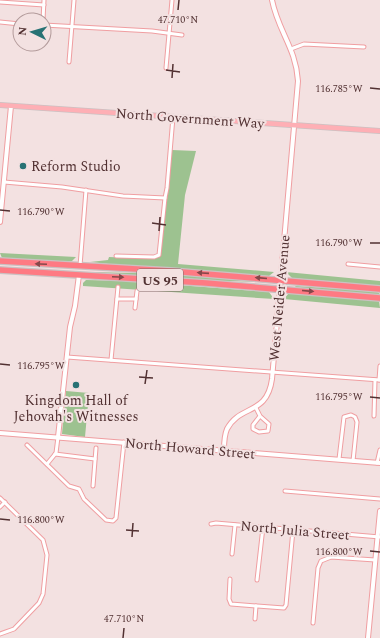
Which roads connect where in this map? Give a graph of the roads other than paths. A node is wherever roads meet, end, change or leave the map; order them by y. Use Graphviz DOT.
graph roads {
  1 [pos="44,0"];
  2 [pos="74,0"];
  3 [pos="172,0"];
  4 [pos="272,0"];
  5 [pos="0,2"];
  6 [pos="14,2"];
  7 [pos="44,5"];
  8 [pos="43,12"];
  9 [pos="0,22"];
  10 [pos="12,23"];
  11 [pos="52,26"];
  12 [pos="71,27"];
  13 [pos="169,34"];
  14 [pos="182,35"];
  15 [pos="364,47"];
  16 [pos="291,49"];
  17 [pos="69,62"];
  18 [pos="166,68"];
  19 [pos="0,105"];
  20 [pos="11,106"];
  21 [pos="173,117"];
  22 [pos="294,125"];
  23 [pos="380,131"];
  24 [pos="4,182"];
  25 [pos="86,190"];
  26 [pos="164,198"];
  27 [pos="0,222"];
  28 [pos="116,256"];
  29 [pos="0,261"];
  30 [pos="348,264"];
  31 [pos="80,266"];
  32 [pos="109,267"];
  33 [pos="380,267"];
  34 [pos="0,270"];
  35 [pos="46,273"];
  36 [pos="79,275"];
  37 [pos="280,280"];
  38 [pos="118,287"];
  39 [pos="280,289"];
  40 [pos="380,289"];
  41 [pos="137,291"];
  42 [pos="378,297"];
  43 [pos="117,299"];
  44 [pos="136,299"];
  45 [pos="135,308"];
  46 [pos="67,357"];
  47 [pos="111,360"];
  48 [pos="380,366"];
  49 [pos="273,372"];
  50 [pos="378,380"];
  51 [pos="256,408"];
  52 [pos="260,416"];
  53 [pos="374,416"];
  54 [pos="0,433"];
  55 [pos="58,437"];
  56 [pos="124,442"];
  57 [pos="27,445"];
  58 [pos="96,448"];
  59 [pos="224,450"];
  60 [pos="380,450"];
  61 [pos="55,454"];
  62 [pos="95,459"];
  63 [pos="338,459"];
  64 [pos="354,460"];
  65 [pos="378,463"];
  66 [pos="47,464"];
  67 [pos="93,486"];
  68 [pos="285,491"];
  69 [pos="0,498"];
  70 [pos="380,499"];
  71 [pos="5,502"];
  72 [pos="0,507"];
  73 [pos="380,511"];
  74 [pos="211,524"];
  75 [pos="235,525"];
  76 [pos="262,527"];
  77 [pos="293,530"];
  78 [pos="379,537"];
  79 [pos="232,554"];
  80 [pos="376,560"];
  81 [pos="230,579"];
  82 [pos="257,580"];
  83 [pos="256,606"];
  84 [pos="255,619"];
  85 [pos="313,623"];
  86 [pos="0,634"];
  87 [pos="368,638"];
  1 -- 7 [label="street"];
  2 -- 12 [label="street"];
  3 -- 13 [label="street"];
  4 -- 16 [label="street, West Neider Avenue"];
  5 -- 6 [label="street"];
  6 -- 7 [label="street"];
  7 -- 8 [label="street"];
  9 -- 10 [label="street"];
  11 -- 12 [label="street"];
  12 -- 13 [label="street"];
  12 -- 17 [label="street"];
  13 -- 14 [label="street"];
  13 -- 18 [label="street"];
  15 -- 16 [label="street"];
  16 -- 22 [label="street, West Neider Avenue"];
  19 -- 20 [label="main road, North Government Way"];
  20 -- 21 [label="main road, North Government Way"];
  20 -- 24 [label="street"];
  21 -- 22 [label="main road, North Government Way"];
  21 -- 26 [label="street"];
  22 -- 23 [label="main road, North Government Way"];
  22 -- 37 [label="street, West Neider Avenue"];
  24 -- 25 [label="street"];
  24 -- 27 [label="street"];
  25 -- 26 [label="street"];
  25 -- 31 [label="street"];
  26 -- 28 [label="street"];
  31 -- 29 [label="highway, US 95, one-way"];
  30 -- 33 [label="street"];
  31 -- 32 [label="highway, US 95"];
  31 -- 35 [label="highway"];
  32 -- 36 [label="highway"];
  37 -- 32 [label="highway, US 95, one-way"];
  34 -- 35 [label="highway, US 95"];
  35 -- 36 [label="highway, US 95"];
  36 -- 39 [label="highway, US 95, one-way"];
  36 -- 46 [label="street"];
  37 -- 39 [label="street, West Neider Avenue"];
  37 -- 40 [label="highway, US 95"];
  38 -- 43 [label="street"];
  39 -- 42 [label="highway, US 95, one-way"];
  39 -- 49 [label="street, West Neider Avenue"];
  41 -- 44 [label="street"];
  43 -- 44 [label="street"];
  43 -- 47 [label="street"];
  44 -- 45 [label="street"];
  46 -- 47 [label="street"];
  46 -- 55 [label="street"];
  47 -- 49 [label="street"];
  48 -- 50 [label="street"];
  49 -- 50 [label="street"];
  49 -- 51 [label="street, West Neider Avenue"];
  50 -- 53 [label="street"];
  51 -- 52 [label="street"];
  51 -- 59 [label="street, West Neider Avenue"];
  52 -- 52 [label="street"];
  54 -- 55 [label="street, North Howard Street"];
  55 -- 56 [label="street, North Howard Street"];
  55 -- 61 [label="street"];
  56 -- 59 [label="street, North Howard Street"];
  56 -- 66 [label="street"];
  57 -- 66 [label="street"];
  58 -- 62 [label="street"];
  59 -- 63 [label="street, North Howard Street"];
  60 -- 65 [label="street"];
  61 -- 62 [label="street"];
  61 -- 66 [label="street"];
  62 -- 67 [label="street"];
  63 -- 64 [label="street, North Howard Street"];
  63 -- 64 [label="street"];
  64 -- 65 [label="street, North Howard Street"];
  68 -- 70 [label="street"];
  69 -- 71 [label="street"];
  71 -- 72 [label="street"];
  71 -- 86 [label="street"];
  73 -- 78 [label="street"];
  74 -- 75 [label="street, North Julia Street"];
  75 -- 76 [label="street, North Julia Street"];
  75 -- 79 [label="street"];
  76 -- 77 [label="street, North Julia Street"];
  76 -- 82 [label="street"];
  77 -- 78 [label="street, North Julia Street"];
  77 -- 83 [label="street"];
  78 -- 80 [label="street"];
  80 -- 85 [label="street"];
  80 -- 87 [label="street"];
  81 -- 83 [label="street"];
  83 -- 84 [label="street"];
}
